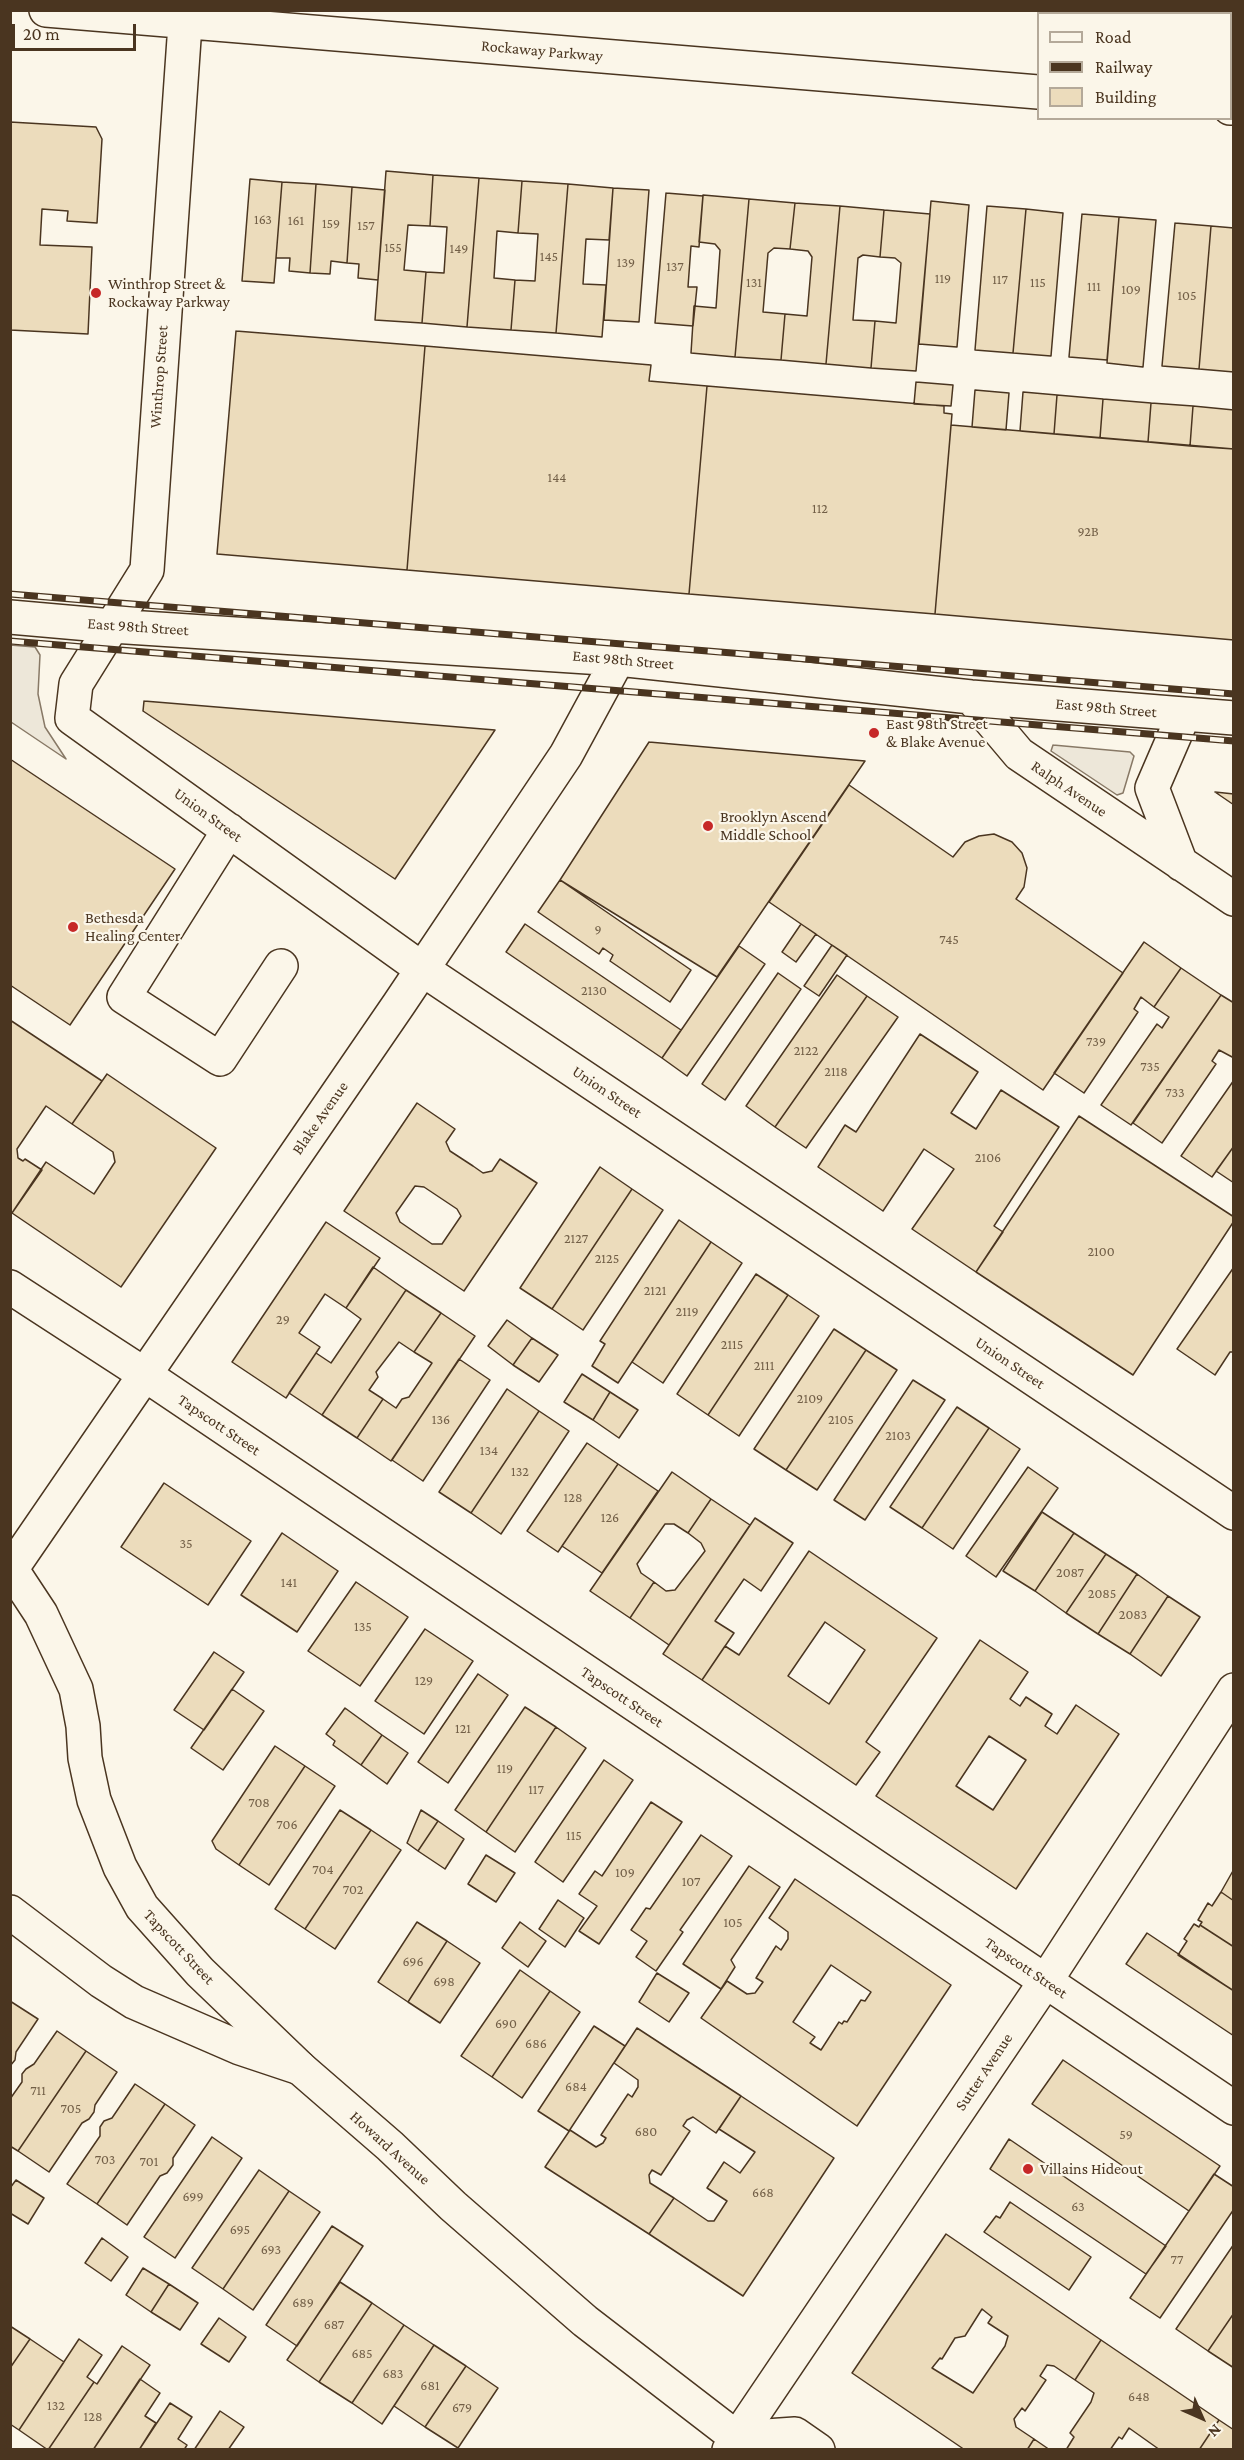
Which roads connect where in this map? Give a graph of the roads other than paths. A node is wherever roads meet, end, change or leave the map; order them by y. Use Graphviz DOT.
graph roads {
  1 [pos="46,10"];
  2 [pos="186,16"];
  3 [pos="1037,92"];
  4 [pos="10,617"];
  5 [pos="112,626"];
  6 [pos="618,659"];
  7 [pos="971,697"];
  8 [pos="1184,714"];
  9 [pos="1233,718"];
  10 [pos="229,831"];
  11 [pos="1181,864"];
  12 [pos="1233,899"];
  13 [pos="281,966"];
  14 [pos="422,969"];
  15 [pos="10,1287"];
  16 [pos="144,1374"];
  17 [pos="1233,1513"];
  18 [pos="11,1569"];
  19 [pos="1233,1690"];
  20 [pos="10,1912"];
  21 [pos="1045,1982"];
  22 [pos="300,2068"];
  23 [pos="1233,2108"];
  24 [pos="735,2446"];
  25 [pos="818,2450"];
  1 -- 2 [label="street, Rockaway Parkway"];
  2 -- 3 [label="street, Rockaway Parkway"];
  2 -- 5 [label="street, Winthrop Street"];
  4 -- 5 [label="street, East 98th Street"];
  5 -- 6 [label="street, East 98th Street"];
  5 -- 10 [label="street, Union Street"];
  6 -- 7 [label="street, East 98th Street"];
  6 -- 14 [label="street, Blake Avenue"];
  7 -- 8 [label="street, East 98th Street"];
  7 -- 11 [label="street, Ralph Avenue"];
  8 -- 9 [label="street, East 98th Street"];
  8 -- 11 [label="street"];
  10 -- 13 [label="street"];
  10 -- 14 [label="street, Union Street"];
  11 -- 12 [label="street, Ralph Avenue"];
  14 -- 16 [label="street, Blake Avenue"];
  14 -- 17 [label="street, Union Street"];
  15 -- 16 [label="street, Tapscott Street"];
  16 -- 18 [label="street, Blake Avenue"];
  16 -- 21 [label="street, Tapscott Street"];
  18 -- 22 [label="street, Tapscott Street"];
  19 -- 21 [label="street, Sutter Avenue"];
  20 -- 22 [label="street, Howard Avenue"];
  21 -- 23 [label="street, Tapscott Street"];
  21 -- 24 [label="street, Sutter Avenue"];
  22 -- 24 [label="street, Howard Avenue"];
  24 -- 25 [label="street"];
}
